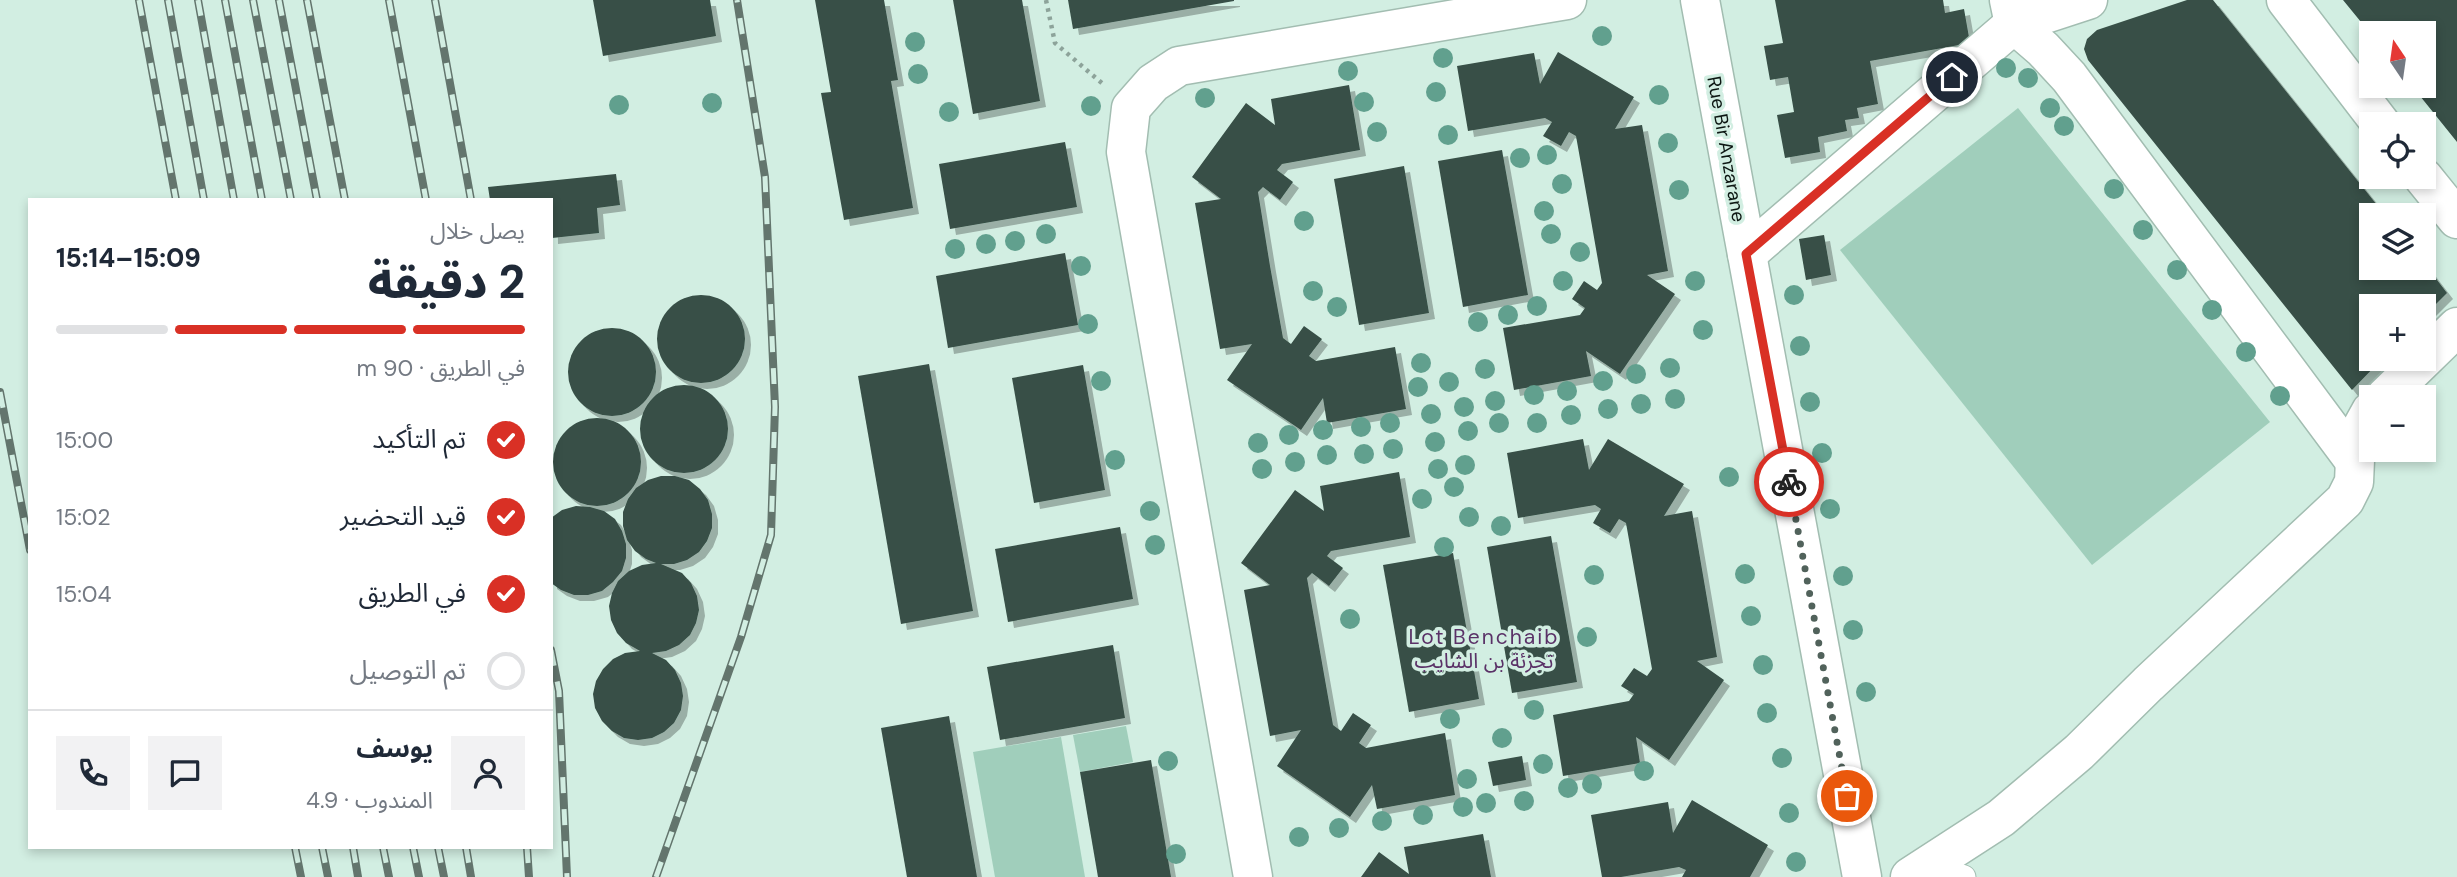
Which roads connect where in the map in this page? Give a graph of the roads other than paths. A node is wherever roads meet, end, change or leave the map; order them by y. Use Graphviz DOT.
graph roads {
  1 [pos="1567,0"];
  2 [pos="1700,0"];
  3 [pos="2088,0"];
  4 [pos="2286,0"];
  5 [pos="2012,12"];
  6 [pos="2372,112"];
  7 [pos="2433,189"];
  8 [pos="2457,219"];
  9 [pos="1746,254"];
  10 [pos="2457,327"];
  11 [pos="2397,385"];
  12 [pos="2359,433"];
  13 [pos="2353,458"];
  14 [pos="1934,873"];
  15 [pos="1254,877"];
  16 [pos="1862,877"];
  1 -- 15 [label="street"];
  2 -- 9 [label="street, Rue Bir Anzarane"];
  3 -- 5 [label="street"];
  4 -- 6 [label="street"];
  5 -- 9 [label="street"];
  5 -- 13 [label="street"];
  7 -- 8 [label="street"];
  9 -- 16 [label="street, Rue Bir Anzarane"];
  10 -- 11 [label="street"];
  12 -- 13 [label="street"];
  13 -- 14 [label="street"];
}
